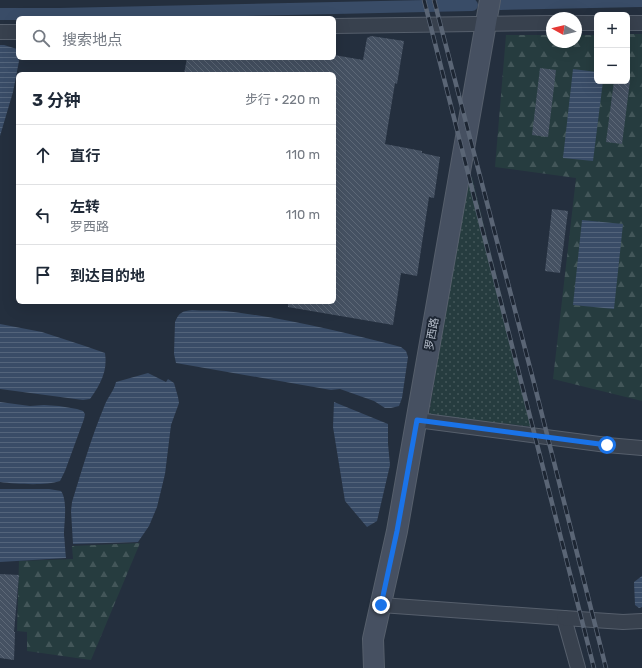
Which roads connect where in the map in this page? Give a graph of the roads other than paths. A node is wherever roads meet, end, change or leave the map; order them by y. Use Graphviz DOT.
graph roads {
  1 [pos="490,0"];
  2 [pos="546,23"];
  3 [pos="582,23"];
  4 [pos="594,23"];
  5 [pos="630,23"];
  6 [pos="642,23"];
  7 [pos="487,24"];
  8 [pos="336,26"];
  9 [pos="0,32"];
  10 [pos="16,32"];
  11 [pos="417,420"];
  12 [pos="642,448"];
  13 [pos="381,605"];
  14 [pos="564,618"];
  15 [pos="642,621"];
  16 [pos="374,668"];
  17 [pos="578,668"];
  1 -- 7 [label="street, 罗西路"];
  2 -- 7 [label="street"];
  3 -- 4 [label="street"];
  5 -- 6 [label="street"];
  7 -- 8 [label="street"];
  7 -- 11 [label="street, 罗西路"];
  9 -- 10 [label="street"];
  11 -- 12 [label="street"];
  11 -- 13 [label="street, 罗西路"];
  13 -- 14 [label="street"];
  13 -- 16 [label="street, 罗西路"];
  14 -- 15 [label="street"];
  14 -- 17 [label="street"];
}
